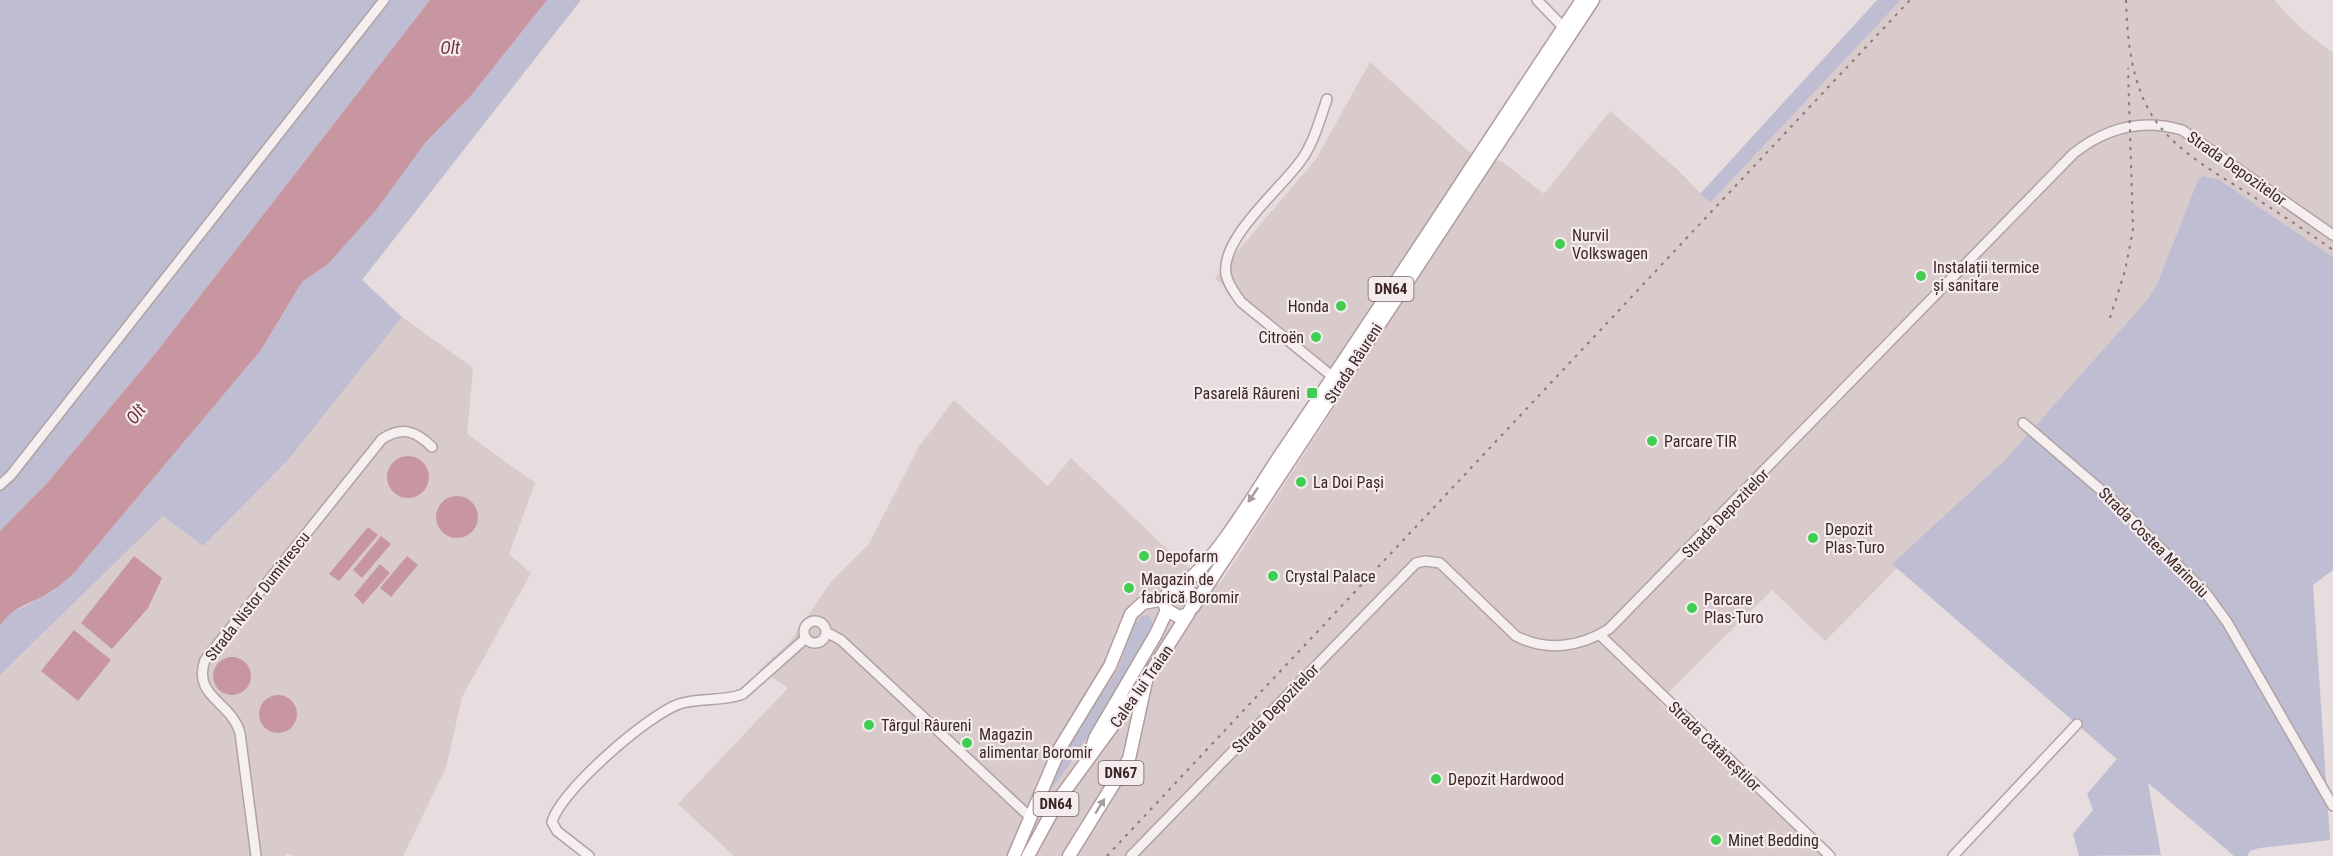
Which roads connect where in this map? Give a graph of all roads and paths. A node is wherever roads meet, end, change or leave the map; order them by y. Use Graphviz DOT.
graph roads {
  1 [pos="384,0"];
  2 [pos="1537,0"];
  3 [pos="1582,0"];
  4 [pos="1593,0"];
  5 [pos="1564,26"];
  6 [pos="1554,59"];
  7 [pos="1327,99"];
  8 [pos="2333,235"];
  9 [pos="1333,377"];
  10 [pos="2023,423"];
  11 [pos="432,447"];
  12 [pos="0,485"];
  13 [pos="1178,587"];
  14 [pos="1165,604"];
  15 [pos="1191,610"];
  16 [pos="826,632"];
  17 [pos="1600,635"];
  18 [pos="806,638"];
  19 [pos="1146,680"];
  20 [pos="2077,724"];
  21 [pos="1089,754"];
  22 [pos="2333,806"];
  23 [pos="1031,818"];
  24 [pos="256,856"];
  25 [pos="589,856"];
  26 [pos="1014,856"];
  27 [pos="1028,856"];
  28 [pos="1070,856"];
  29 [pos="1131,856"];
  30 [pos="1830,856"];
  31 [pos="1953,856"];
  1 -- 12 [label="street"];
  2 -- 5 [label="street"];
  3 -- 5 [label="main road, Strada Râureni / DN64"];
  4 -- 5 [label="street"];
  4 -- 6 [label="main road, Strada Râureni / DN64"];
  5 -- 6 [label="street"];
  5 -- 9 [label="main road, Strada Râureni / DN64"];
  6 -- 15 [label="main road, Strada Râureni / DN64"];
  7 -- 9 [label="street"];
  8 -- 17 [label="street, Strada Depozitelor"];
  9 -- 13 [label="main road, Strada Râureni / DN64, one-way"];
  10 -- 22 [label="street, Strada Costea Marinoiu"];
  11 -- 24 [label="street, Strada Nistor Dumitrescu"];
  13 -- 14 [label="main road, DN64"];
  13 -- 15 [label="main road"];
  14 -- 15 [label="main road"];
  14 -- 21 [label="main road, Calea lui Traian / DN64"];
  14 -- 23 [label="main road"];
  15 -- 19 [label="main road, Calea lui Traian / DN67"];
  16 -- 18 [label="street"];
  16 -- 18 [label="street"];
  16 -- 23 [label="street"];
  17 -- 29 [label="street, Strada Depozitelor"];
  17 -- 30 [label="street, Strada Cătăneștilor"];
  18 -- 25 [label="street"];
  19 -- 21 [label="main road, Calea lui Traian / DN64"];
  28 -- 19 [label="main road, DN67, one-way"];
  20 -- 31 [label="street"];
  21 -- 27 [label="main road, Calea lui Traian / DN64"];
  23 -- 26 [label="main road"];
}
